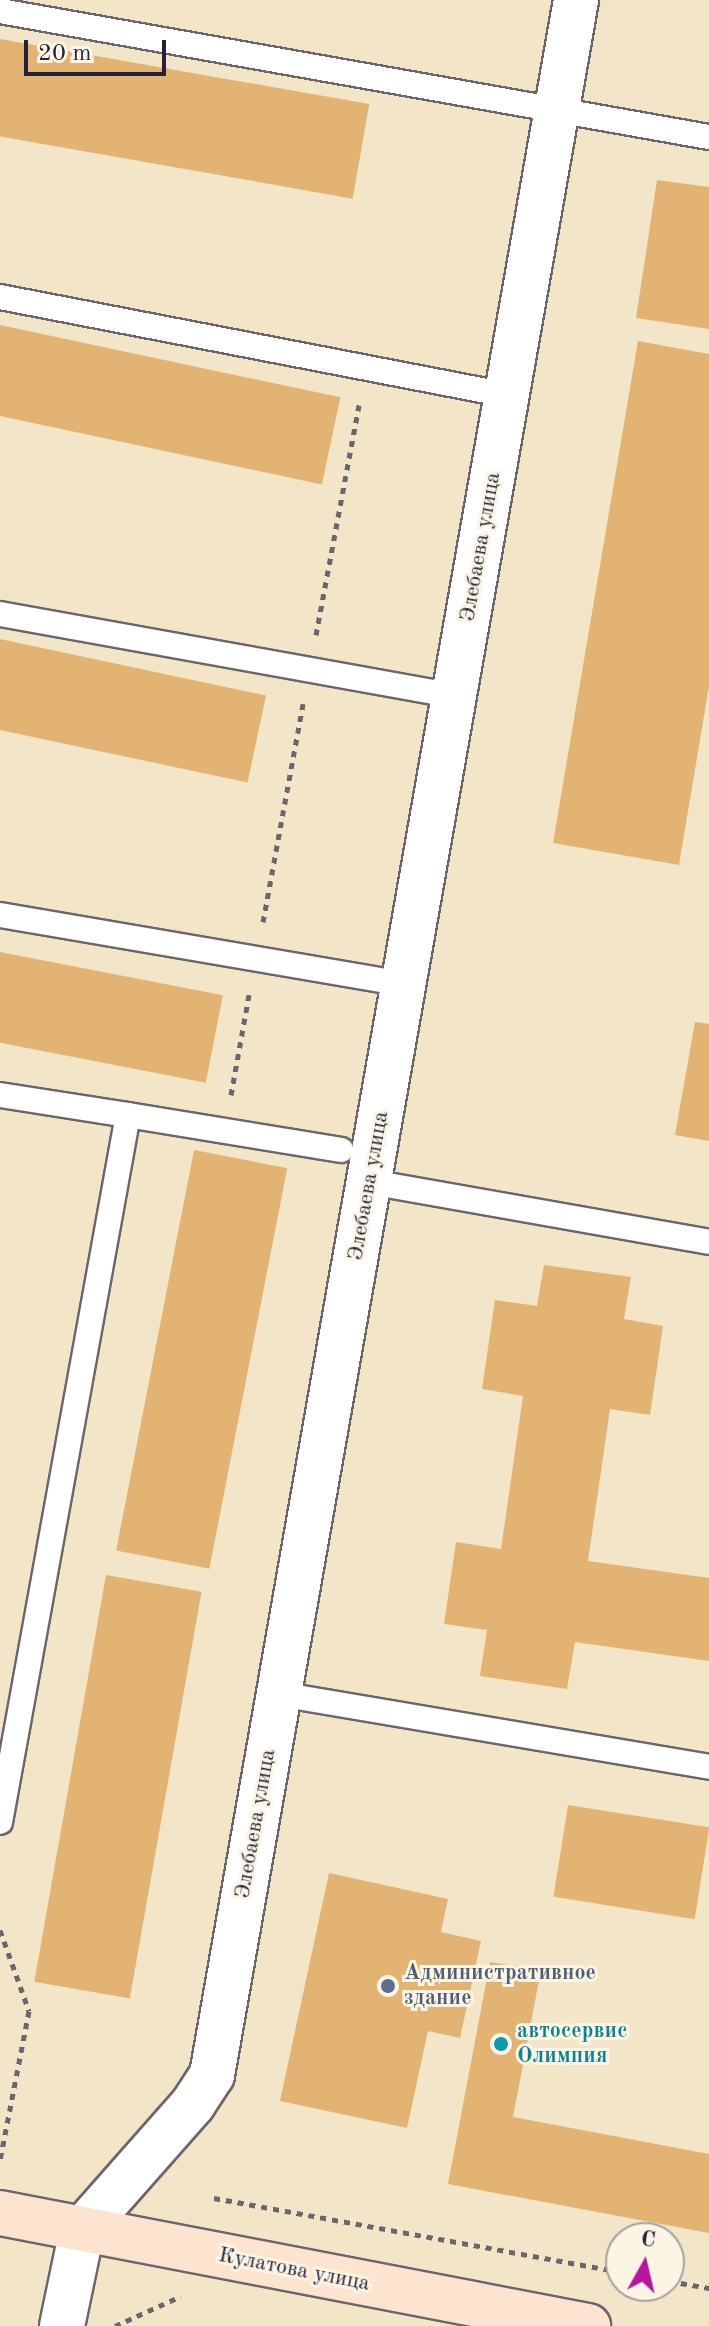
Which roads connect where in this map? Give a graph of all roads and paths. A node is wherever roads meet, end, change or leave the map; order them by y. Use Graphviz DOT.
graph roads {
  1 [pos="576,0"];
  2 [pos="0,11"];
  3 [pos="556,113"];
  4 [pos="709,137"];
  5 [pos="0,297"];
  6 [pos="365,371"];
  7 [pos="507,395"];
  8 [pos="0,614"];
  9 [pos="309,673"];
  10 [pos="455,696"];
  11 [pos="0,915"];
  12 [pos="256,957"];
  13 [pos="405,984"];
  14 [pos="0,1095"];
  15 [pos="128,1115"];
  16 [pos="225,1127"];
  17 [pos="341,1150"];
  18 [pos="370,1182"];
  19 [pos="709,1242"];
  20 [pos="279,1694"];
  21 [pos="709,1767"];
  22 [pos="0,1822"];
  23 [pos="0,1930"];
  24 [pos="0,2160"];
  25 [pos="214,2198"];
  26 [pos="0,2213"];
  27 [pos="82,2230"];
  28 [pos="605,2269"];
  29 [pos="685,2284"];
  30 [pos="709,2288"];
  31 [pos="190,2293"];
  32 [pos="560,2323"];
  33 [pos="62,2326"];
  34 [pos="115,2326"];
  1 -- 3 [label="street, Элебаева улица"];
  2 -- 3 [label="lane"];
  3 -- 4 [label="lane"];
  3 -- 7 [label="street, Элебаева улица"];
  5 -- 6 [label="lane"];
  6 -- 7 [label="lane"];
  6 -- 9 [label="path"];
  7 -- 10 [label="street, Элебаева улица"];
  8 -- 9 [label="lane"];
  9 -- 10 [label="lane"];
  9 -- 12 [label="path"];
  10 -- 13 [label="street, Элебаева улица"];
  11 -- 12 [label="lane"];
  12 -- 13 [label="lane"];
  12 -- 16 [label="path"];
  13 -- 18 [label="street, Элебаева улица"];
  14 -- 15 [label="lane"];
  15 -- 16 [label="lane"];
  15 -- 22 [label="lane"];
  16 -- 17 [label="lane"];
  18 -- 19 [label="lane"];
  18 -- 20 [label="street, Элебаева улица"];
  20 -- 21 [label="lane"];
  20 -- 27 [label="street, Элебаева улица"];
  23 -- 24 [label="path"];
  25 -- 28 [label="path"];
  26 -- 27 [label="main road, Кулатова улица"];
  27 -- 32 [label="main road, Кулатова улица"];
  27 -- 33 [label="street, Элебаева улица"];
  29 -- 30 [label="path"];
  31 -- 34 [label="path"];
}
